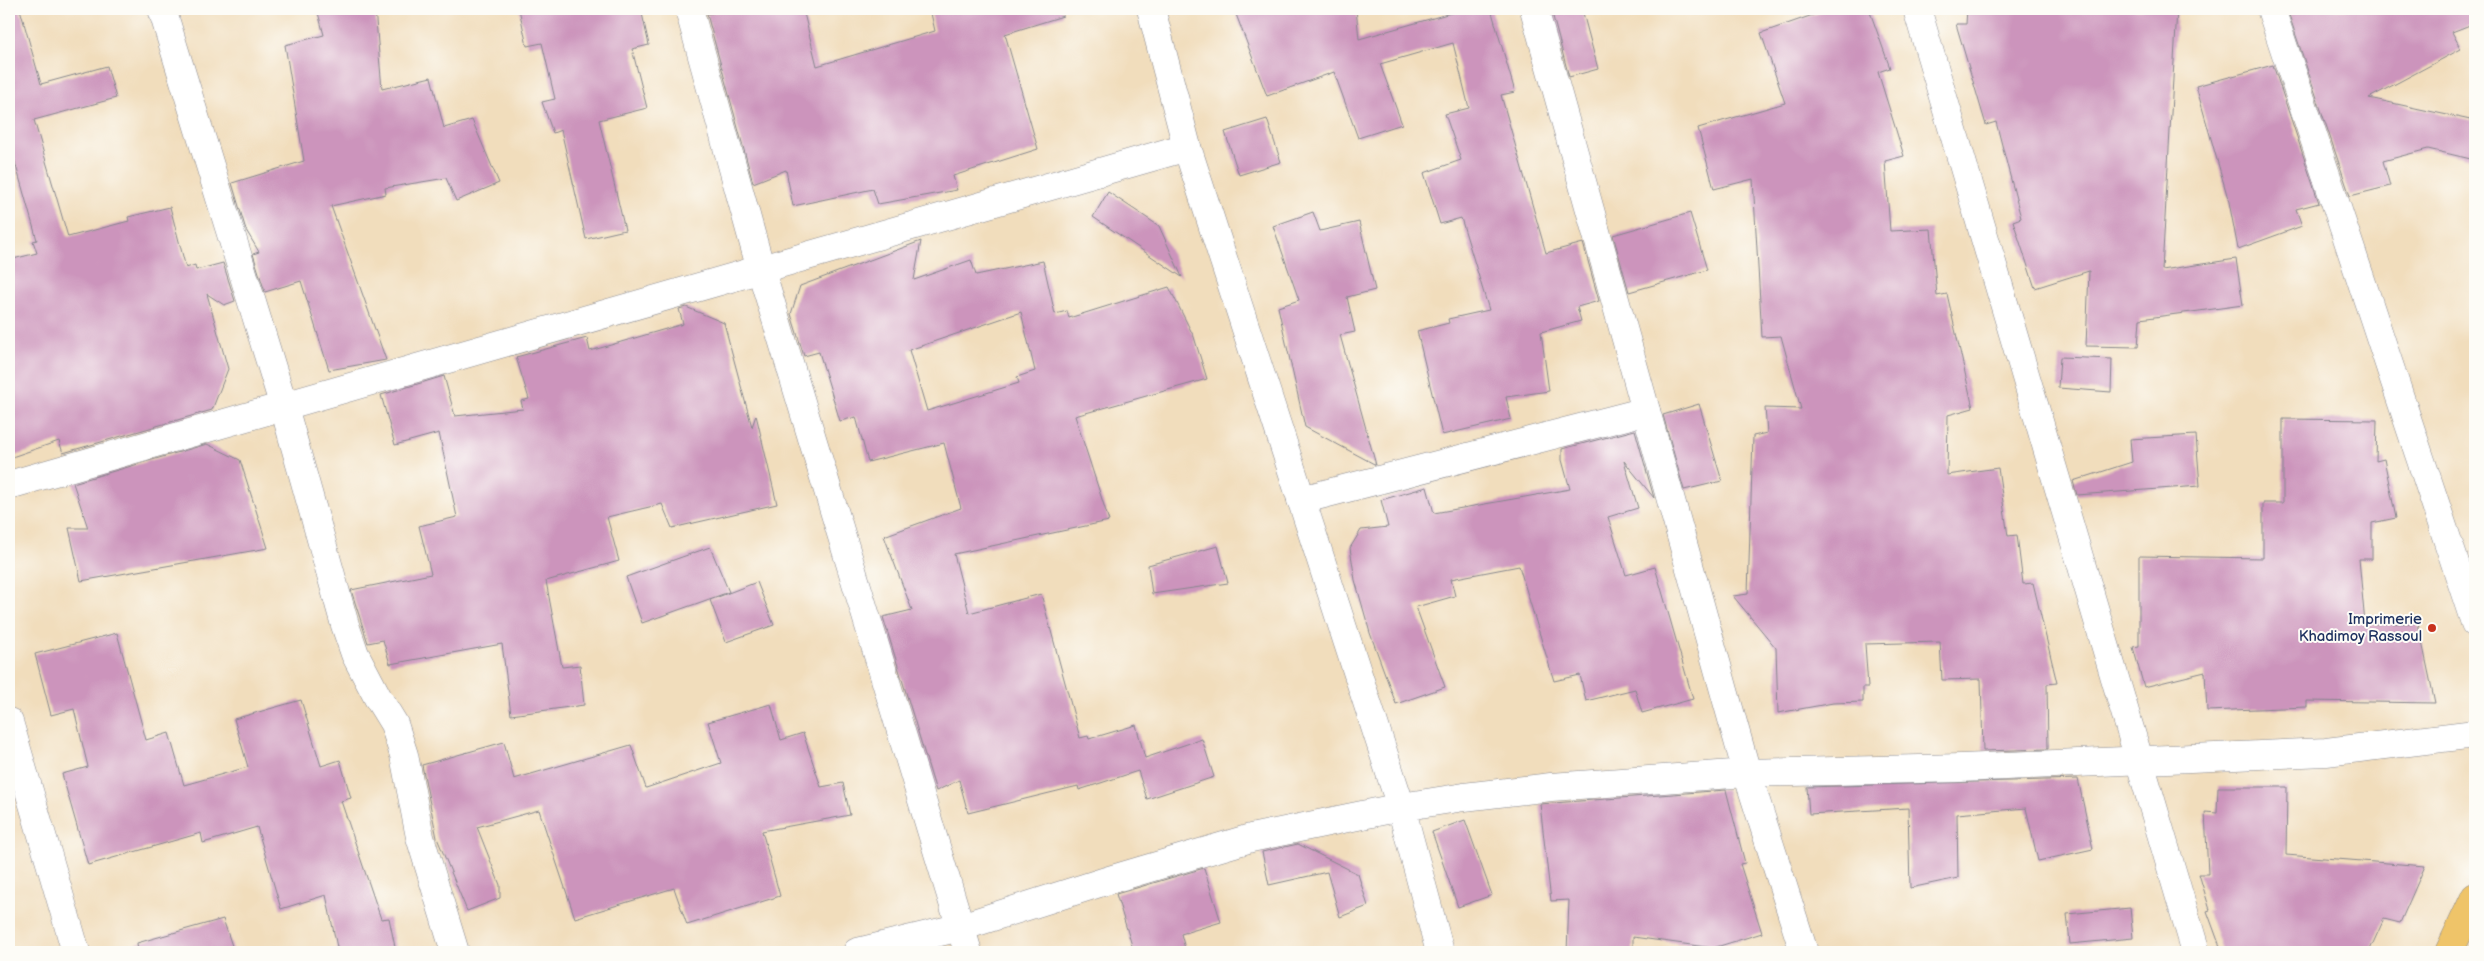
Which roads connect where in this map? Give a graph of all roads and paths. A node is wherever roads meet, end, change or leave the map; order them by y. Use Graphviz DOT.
graph roads {
  1 [pos="162,9"];
  2 [pos="689,9"];
  3 [pos="1151,9"];
  4 [pos="1534,9"];
  5 [pos="1917,9"];
  6 [pos="2271,9"];
  7 [pos="1187,146"];
  8 [pos="761,270"];
  9 [pos="284,407"];
  10 [pos="1646,412"];
  11 [pos="9,485"];
  12 [pos="1301,500"];
  13 [pos="2475,623"];
  14 [pos="9,722"];
  15 [pos="2475,734"];
  16 [pos="2139,761"];
  17 [pos="1747,773"];
  18 [pos="1401,807"];
  19 [pos="2475,897"];
  20 [pos="961,927"];
  21 [pos="76,952"];
  22 [pos="455,952"];
  23 [pos="856,952"];
  24 [pos="968,952"];
  25 [pos="1440,952"];
  26 [pos="1804,952"];
  27 [pos="2196,952"];
  28 [pos="2449,952"];
  1 -- 9 [label="street"];
  2 -- 8 [label="street"];
  3 -- 7 [label="street"];
  4 -- 10 [label="street"];
  5 -- 16 [label="street"];
  6 -- 13 [label="street"];
  7 -- 8 [label="street"];
  7 -- 12 [label="street"];
  8 -- 9 [label="street"];
  8 -- 20 [label="street"];
  9 -- 11 [label="street"];
  9 -- 22 [label="street"];
  10 -- 12 [label="street"];
  10 -- 17 [label="street"];
  12 -- 18 [label="street"];
  14 -- 21 [label="street"];
  15 -- 16 [label="street"];
  16 -- 17 [label="street"];
  16 -- 27 [label="street"];
  17 -- 18 [label="street"];
  17 -- 26 [label="street"];
  18 -- 20 [label="street"];
  18 -- 25 [label="street"];
  19 -- 28 [label="main road"];
  20 -- 23 [label="street"];
  20 -- 24 [label="street"];
}
